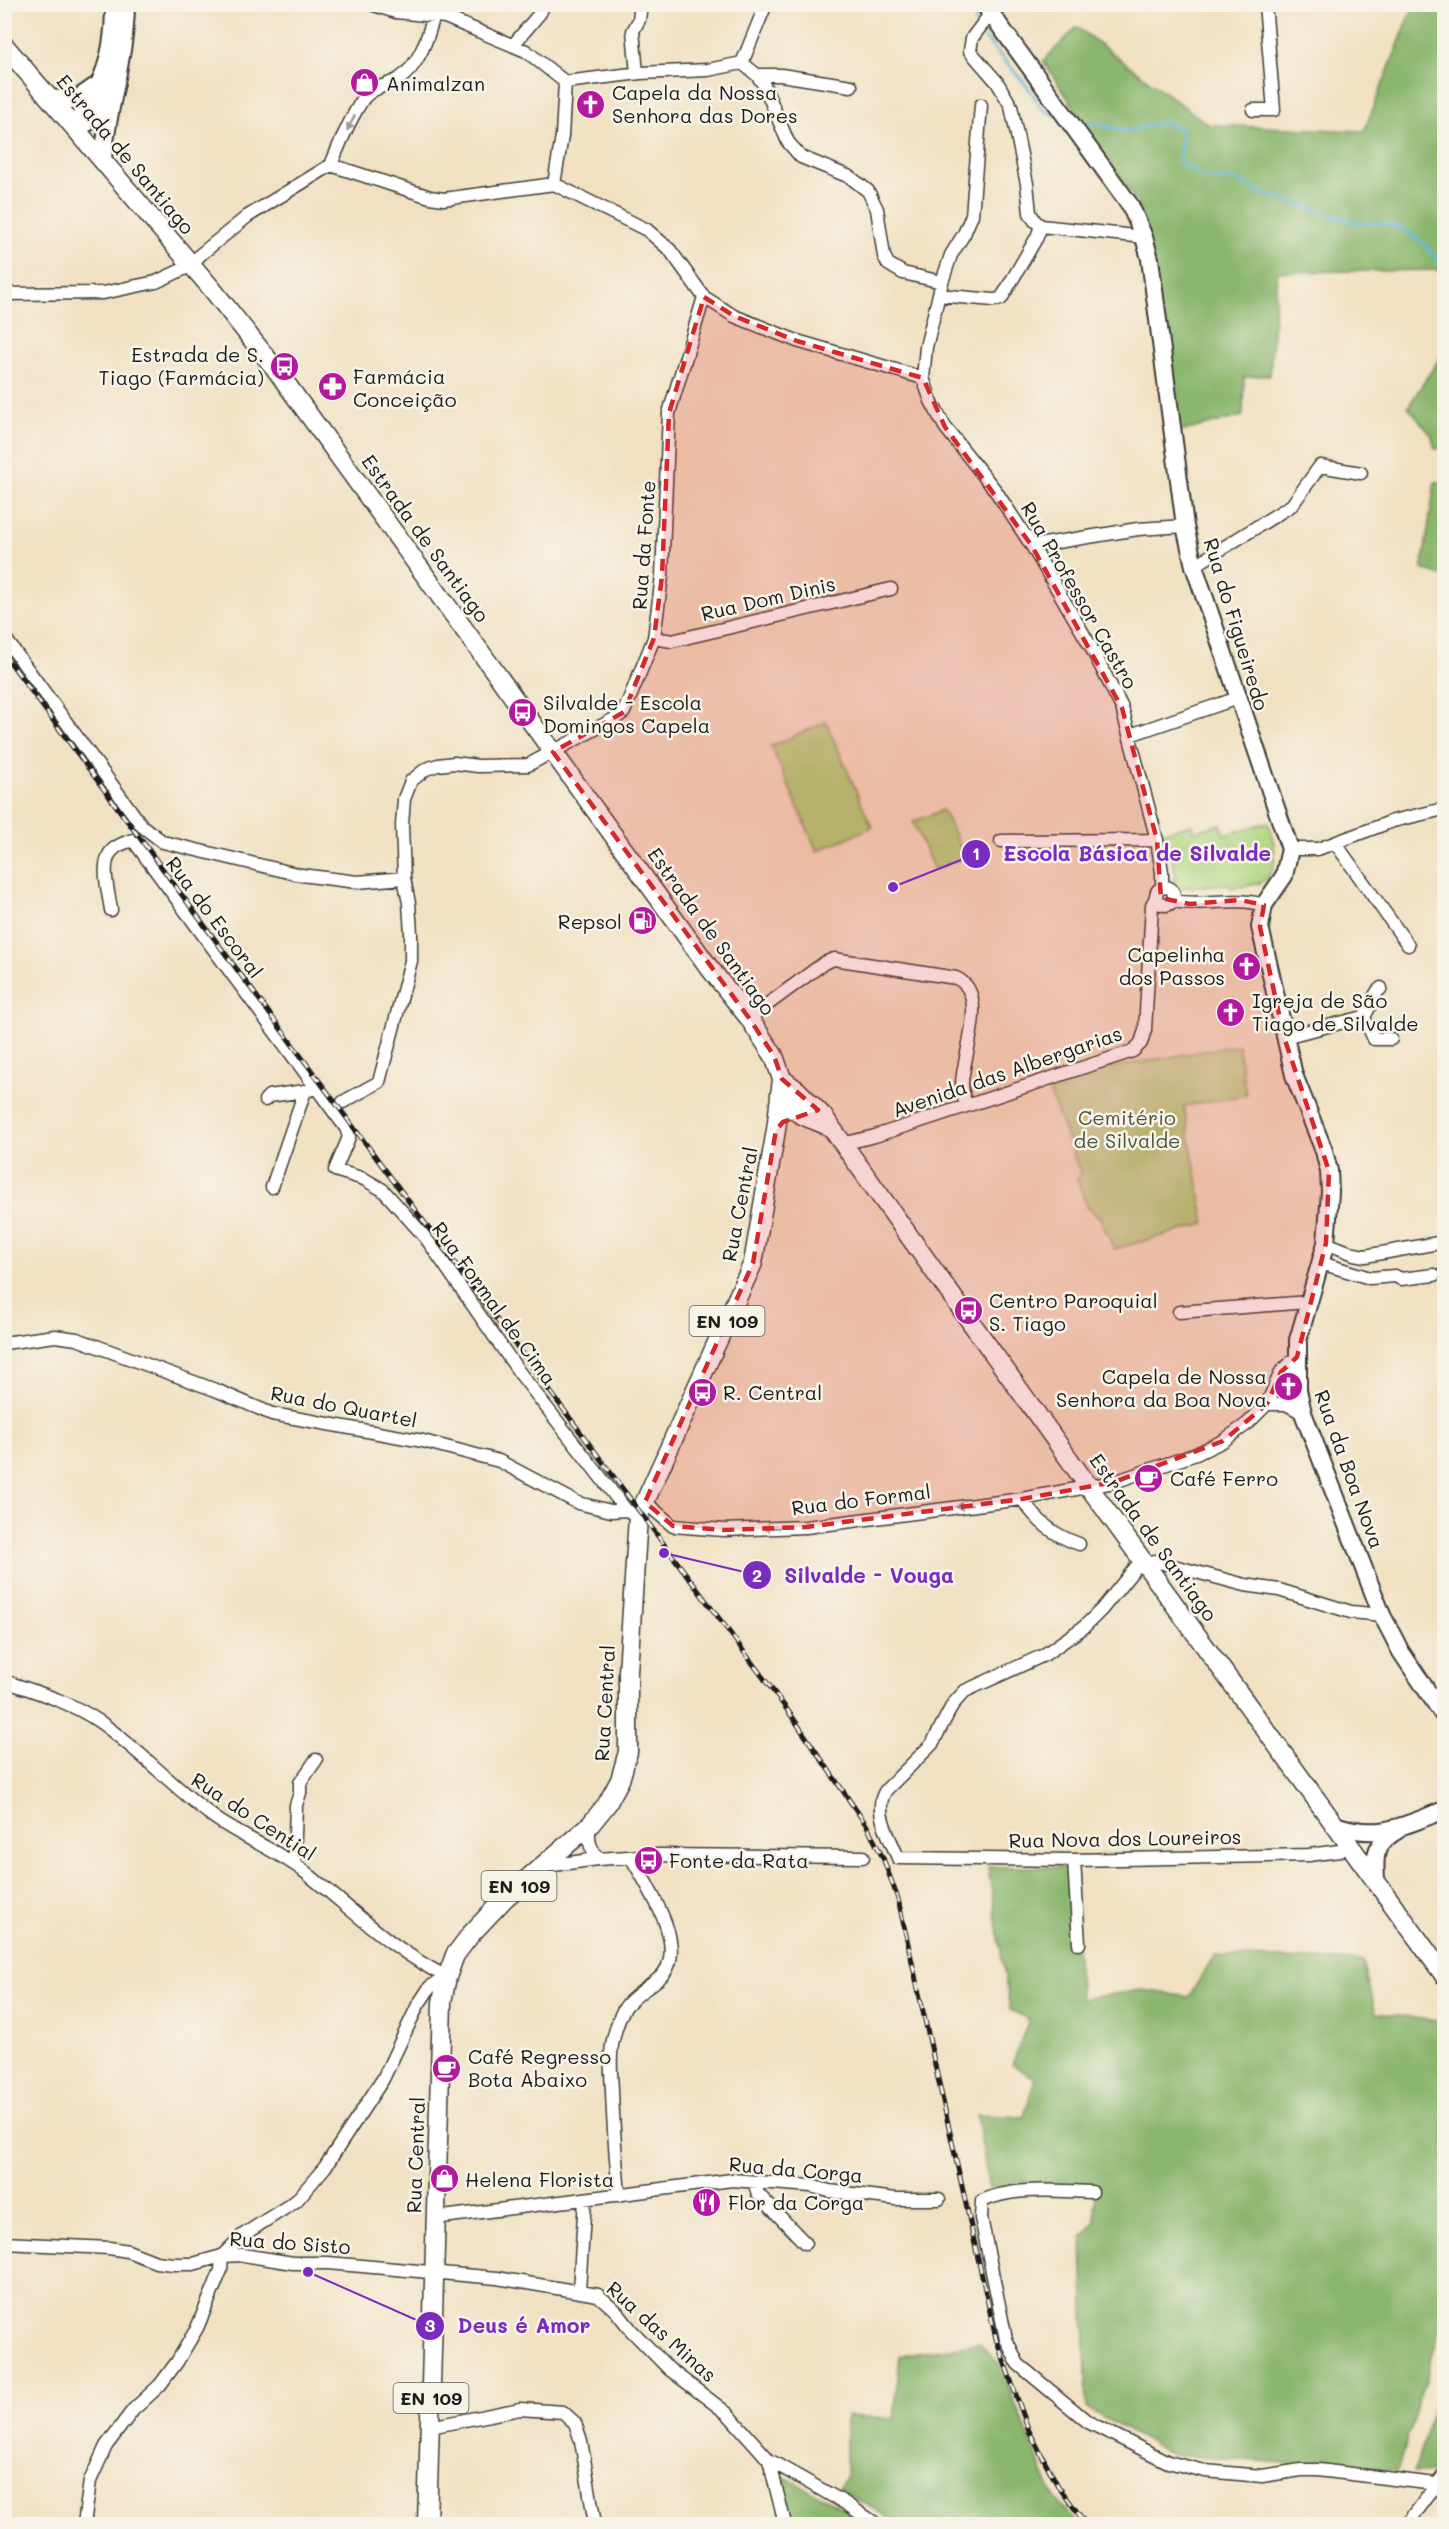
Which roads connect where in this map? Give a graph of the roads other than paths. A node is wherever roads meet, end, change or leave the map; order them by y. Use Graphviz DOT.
graph roads {
  1 [pos="114,4"];
  2 [pos="126,4"];
  3 [pos="371,4"];
  4 [pos="544,4"];
  5 [pos="641,4"];
  6 [pos="766,4"];
  7 [pos="1265,4"];
  8 [pos="987,9"];
  9 [pos="434,15"];
  10 [pos="514,44"];
  11 [pos="4,45"];
  12 [pos="742,63"];
  13 [pos="637,73"];
  14 [pos="757,75"];
  15 [pos="110,78"];
  16 [pos="565,82"];
  17 [pos="851,86"];
  18 [pos="51,98"];
  19 [pos="981,105"];
  20 [pos="1253,110"];
  21 [pos="76,127"];
  22 [pos="103,160"];
  23 [pos="331,165"];
  24 [pos="555,184"];
  25 [pos="1041,226"];
  26 [pos="1144,237"];
  27 [pos="190,266"];
  28 [pos="940,288"];
  29 [pos="4,294"];
  30 [pos="705,297"];
  31 [pos="923,378"];
  32 [pos="1361,473"];
  33 [pos="1185,526"];
  34 [pos="1032,546"];
  35 [pos="1194,566"];
  36 [pos="891,589"];
  37 [pos="4,637"];
  38 [pos="654,638"];
  39 [pos="1238,698"];
  40 [pos="1130,735"];
  41 [pos="553,752"];
  42 [pos="1444,809"];
  43 [pos="1157,840"];
  44 [pos="1001,841"];
  45 [pos="1336,844"];
  46 [pos="1290,849"];
  47 [pos="404,878"];
  48 [pos="1159,892"];
  49 [pos="1169,903"];
  50 [pos="1264,905"];
  51 [pos="111,910"];
  52 [pos="1152,928"];
  53 [pos="1408,945"];
  54 [pos="1381,988"];
  55 [pos="1364,1017"];
  56 [pos="749,1018"];
  57 [pos="1284,1037"];
  58 [pos="1391,1039"];
  59 [pos="311,1089"];
  60 [pos="265,1100"];
  61 [pos="343,1102"];
  62 [pos="788,1106"];
  63 [pos="966,1106"];
  64 [pos="349,1137"];
  65 [pos="842,1144"];
  66 [pos="272,1187"];
  67 [pos="1444,1242"];
  68 [pos="1326,1243"];
  69 [pos="1321,1263"];
  70 [pos="1434,1275"];
  71 [pos="1308,1302"];
  72 [pos="1179,1312"];
  73 [pos="4,1343"];
  74 [pos="1297,1357"];
  75 [pos="1267,1404"];
  76 [pos="1303,1413"];
  77 [pos="1089,1487"];
  78 [pos="1022,1499"];
  79 [pos="636,1510"];
  80 [pos="1079,1544"];
  81 [pos="1145,1563"];
  82 [pos="1382,1615"];
  83 [pos="4,1681"];
  84 [pos="1444,1716"];
  85 [pos="316,1760"];
  86 [pos="1444,1810"];
  87 [pos="590,1825"];
  88 [pos="1335,1825"];
  89 [pos="1379,1839"];
  90 [pos="1352,1846"];
  91 [pos="631,1857"];
  92 [pos="863,1857"];
  93 [pos="598,1859"];
  94 [pos="1074,1860"];
  95 [pos="294,1864"];
  96 [pos="542,1867"];
  97 [pos="1376,1879"];
  98 [pos="1079,1944"];
  99 [pos="1444,1975"];
  100 [pos="447,1977"];
  101 [pos="754,2182"];
  102 [pos="1092,2192"];
  103 [pos="619,2196"];
  104 [pos="939,2199"];
  105 [pos="585,2200"];
  106 [pos="435,2218"];
  107 [pos="4,2243"];
  108 [pos="805,2243"];
  109 [pos="222,2256"];
  110 [pos="433,2272"];
  111 [pos="579,2290"];
  112 [pos="430,2427"];
  113 [pos="769,2460"];
  114 [pos="1442,2482"];
  115 [pos="84,2524"];
  116 [pos="427,2524"];
  117 [pos="595,2524"];
  118 [pos="785,2524"];
  119 [pos="876,2524"];
  120 [pos="1411,2524"];
  1 -- 15 [label="main road"];
  2 -- 15 [label="main road"];
  3 -- 9 [label="street"];
  4 -- 10 [label="street"];
  5 -- 13 [label="street"];
  6 -- 12 [label="street"];
  7 -- 20 [label="street"];
  8 -- 25 [label="street"];
  8 -- 26 [label="main road, Rua do Figueiredo"];
  9 -- 10 [label="street"];
  9 -- 23 [label="street, one-way"];
  10 -- 16 [label="street"];
  11 -- 18 [label="main road, Estrada de Santiago"];
  12 -- 13 [label="street"];
  12 -- 14 [label="street"];
  13 -- 16 [label="street"];
  14 -- 17 [label="street"];
  14 -- 28 [label="street"];
  15 -- 18 [label="main road"];
  15 -- 21 [label="main road"];
  15 -- 22 [label="main road"];
  16 -- 24 [label="street"];
  18 -- 21 [label="main road, Estrada de Santiago"];
  19 -- 28 [label="street"];
  21 -- 22 [label="main road, Estrada de Santiago"];
  22 -- 27 [label="main road, Estrada de Santiago"];
  23 -- 24 [label="street"];
  23 -- 27 [label="street"];
  24 -- 30 [label="street"];
  25 -- 26 [label="street"];
  25 -- 28 [label="street"];
  26 -- 33 [label="main road, Rua do Figueiredo"];
  27 -- 29 [label="street"];
  27 -- 41 [label="main road, Estrada de Santiago"];
  28 -- 31 [label="street"];
  30 -- 31 [label="street"];
  30 -- 38 [label="street, Rua da Fonte"];
  31 -- 34 [label="street, Rua Professor Castro"];
  32 -- 35 [label="street"];
  33 -- 34 [label="street"];
  33 -- 35 [label="main road, Rua do Figueiredo"];
  34 -- 40 [label="street, Rua Professor Castro"];
  35 -- 39 [label="main road, Rua do Figueiredo"];
  36 -- 38 [label="street, Rua Dom Dinis"];
  37 -- 47 [label="street"];
  38 -- 41 [label="street, Rua da Fonte"];
  39 -- 40 [label="street"];
  39 -- 46 [label="main road, Rua do Figueiredo"];
  40 -- 43 [label="street, Rua Professor Castro"];
  41 -- 47 [label="street, Rua da Fonte"];
  41 -- 56 [label="main road, Estrada de Santiago"];
  42 -- 45 [label="street"];
  43 -- 44 [label="street"];
  43 -- 48 [label="street, Rua Professor Castro"];
  45 -- 46 [label="street"];
  45 -- 53 [label="street"];
  46 -- 50 [label="main road"];
  47 -- 61 [label="street, Rua da Fonte"];
  48 -- 49 [label="street"];
  48 -- 52 [label="street, Avenida das Albergarias"];
  49 -- 50 [label="street"];
  49 -- 52 [label="street, Avenida das Albergarias"];
  50 -- 57 [label="main road, Rua da Boa Nova"];
  51 -- 59 [label="street, Rua do Escoral"];
  52 -- 63 [label="street, Avenida das Albergarias"];
  54 -- 55 [label="street"];
  55 -- 57 [label="street"];
  55 -- 58 [label="street"];
  56 -- 62 [label="main road, Estrada de Santiago"];
  56 -- 63 [label="street"];
  57 -- 68 [label="main road, Rua da Boa Nova"];
  59 -- 60 [label="street"];
  59 -- 64 [label="street, Rua do Escoral"];
  59 -- 66 [label="street"];
  62 -- 65 [label="main road, Estrada de Santiago"];
  62 -- 79 [label="main road, Rua Central / EN 109"];
  63 -- 65 [label="street, Avenida das Albergarias"];
  64 -- 79 [label="street, Rua Formal de Cima"];
  65 -- 77 [label="main road, Estrada de Santiago"];
  67 -- 68 [label="street"];
  68 -- 69 [label="main road, Rua da Boa Nova"];
  69 -- 70 [label="street"];
  69 -- 71 [label="main road, Rua da Boa Nova"];
  71 -- 72 [label="street"];
  71 -- 74 [label="main road, Rua da Boa Nova"];
  73 -- 79 [label="street, Rua do Quartel"];
  74 -- 75 [label="street"];
  74 -- 76 [label="main road, Rua da Boa Nova"];
  75 -- 76 [label="street"];
  75 -- 77 [label="street, Rua do Formal"];
  76 -- 82 [label="main road, Rua da Boa Nova"];
  77 -- 78 [label="street, Rua do Formal"];
  77 -- 81 [label="main road, Estrada de Santiago"];
  78 -- 79 [label="street, Rua do Formal, one-way"];
  78 -- 80 [label="street"];
  79 -- 87 [label="main road, Rua Central / EN 109"];
  81 -- 82 [label="street"];
  81 -- 88 [label="main road, Estrada de Santiago"];
  81 -- 94 [label="street, Rua Nova dos Loureiros"];
  82 -- 84 [label="main road, Rua da Boa Nova"];
  83 -- 95 [label="street, Rua do Cential"];
  85 -- 95 [label="street"];
  86 -- 89 [label="main road"];
  87 -- 93 [label="street"];
  87 -- 96 [label="main road, Rua Central / EN 109"];
  88 -- 89 [label="main road"];
  88 -- 90 [label="main road, Estrada de Santiago"];
  89 -- 90 [label="main road"];
  89 -- 97 [label="main road"];
  90 -- 94 [label="street, Rua Nova dos Loureiros"];
  90 -- 97 [label="main road, Estrada de Santiago"];
  91 -- 92 [label="street"];
  91 -- 93 [label="street"];
  91 -- 103 [label="street"];
  93 -- 96 [label="street"];
  94 -- 98 [label="street"];
  95 -- 100 [label="street, Rua do Cential"];
  96 -- 100 [label="main road, Rua Central / EN 109"];
  97 -- 99 [label="main road, Estrada de Santiago"];
  100 -- 106 [label="main road, Rua Central / EN 109"];
  100 -- 109 [label="street"];
  101 -- 103 [label="street, Rua da Corga"];
  101 -- 104 [label="street, Rua da Corga"];
  101 -- 108 [label="street"];
  102 -- 114 [label="street"];
  103 -- 105 [label="street, Rua da Corga"];
  105 -- 106 [label="street, Rua da Corga"];
  105 -- 111 [label="street"];
  106 -- 110 [label="main road, Rua Central / EN 109"];
  107 -- 109 [label="street, Rua do Sisto"];
  109 -- 110 [label="street, Rua do Sisto"];
  109 -- 115 [label="street"];
  110 -- 111 [label="street, Rua das Minas"];
  110 -- 112 [label="main road, EN 109"];
  111 -- 113 [label="street, Rua das Minas"];
  112 -- 116 [label="main road, EN 109"];
  112 -- 117 [label="street"];
  113 -- 118 [label="street, Rua das Minas"];
  113 -- 119 [label="street, Rua das Minas"];
  114 -- 120 [label="street"];
}
